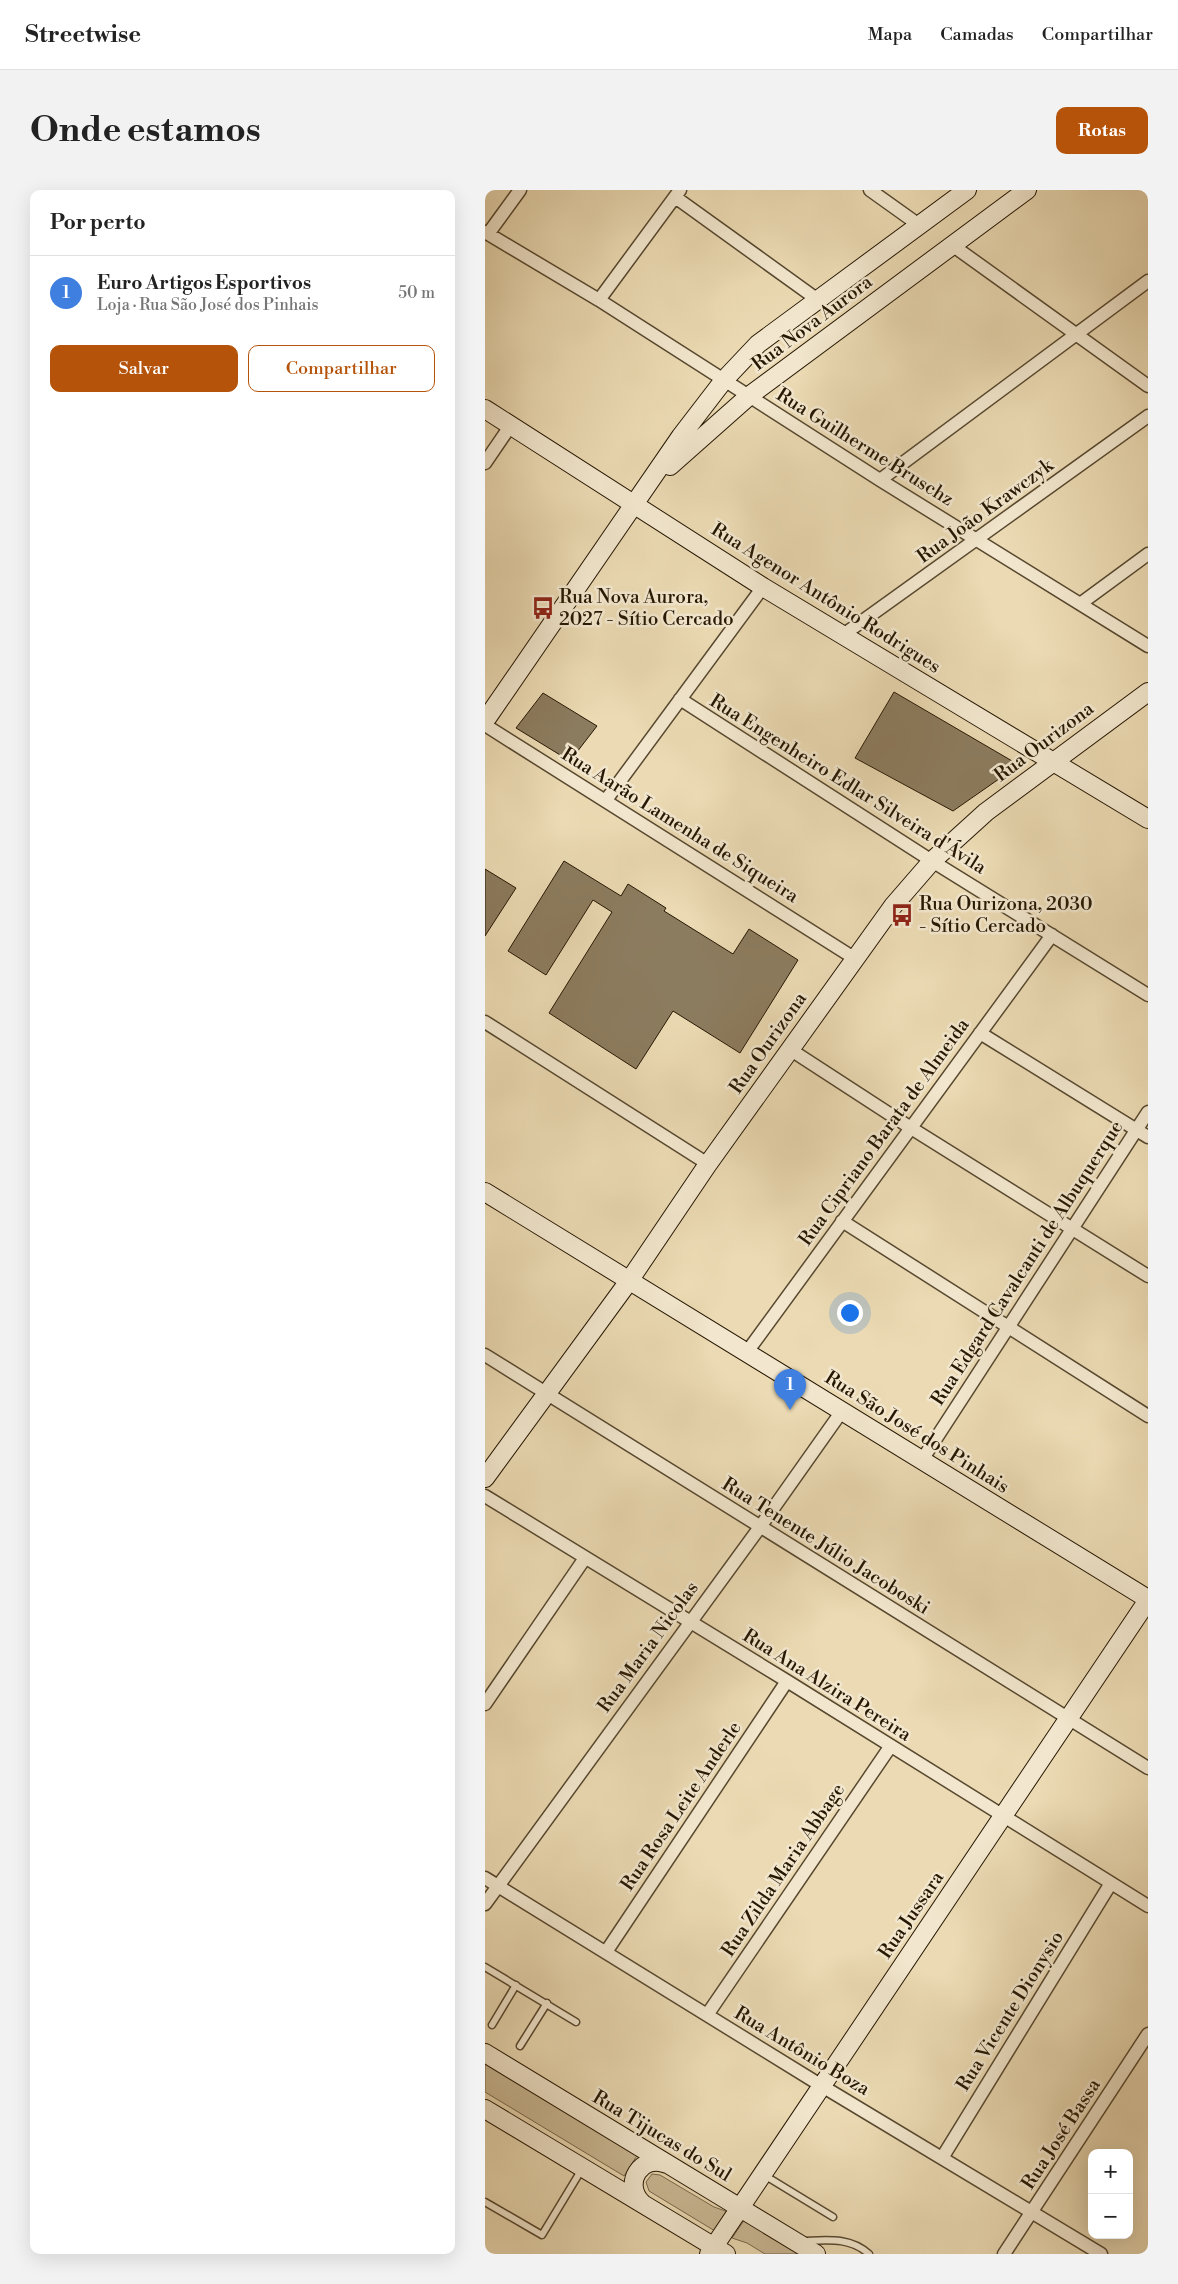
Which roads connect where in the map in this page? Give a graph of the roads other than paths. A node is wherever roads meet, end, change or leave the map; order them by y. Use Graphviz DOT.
graph roads {
  1 [pos="519,190"];
  2 [pos="871,190"];
  3 [pos="967,190"];
  4 [pos="1027,190"];
  5 [pos="677,194"];
  6 [pos="919,225"];
  7 [pos="486,233"];
  8 [pos="952,245"];
  9 [pos="1148,281"];
  10 [pos="599,300"];
  11 [pos="818,300"];
  12 [pos="1077,334"];
  13 [pos="724,380"];
  14 [pos="1148,386"];
  15 [pos="749,396"];
  16 [pos="485,408"];
  17 [pos="1148,416"];
  18 [pos="511,425"];
  19 [pos="485,463"];
  20 [pos="880,480"];
  21 [pos="635,503"];
  22 [pos="976,540"];
  23 [pos="1148,554"];
  24 [pos="763,587"];
  25 [pos="1080,604"];
  26 [pos="843,635"];
  27 [pos="1148,646"];
  28 [pos="1148,692"];
  29 [pos="680,699"];
  30 [pos="485,721"];
  31 [pos="485,725"];
  32 [pos="1053,761"];
  33 [pos="606,800"];
  34 [pos="1148,819"];
  35 [pos="932,861"];
  36 [pos="1052,935"];
  37 [pos="854,958"];
  38 [pos="1148,995"];
  39 [pos="485,1022"];
  40 [pos="980,1033"];
  41 [pos="791,1050"];
  42 [pos="1148,1112"];
  43 [pos="911,1128"];
  44 [pos="1137,1130"];
  45 [pos="1148,1137"];
  46 [pos="708,1164"];
  47 [pos="485,1192"];
  48 [pos="842,1221"];
  49 [pos="1073,1228"];
  50 [pos="1148,1276"];
  51 [pos="629,1281"];
  52 [pos="1008,1328"];
  53 [pos="747,1352"];
  54 [pos="485,1356"];
  55 [pos="546,1395"];
  56 [pos="842,1411"];
  57 [pos="1148,1416"];
  58 [pos="922,1460"];
  59 [pos="485,1478"];
  60 [pos="485,1496"];
  61 [pos="761,1527"];
  62 [pos="585,1558"];
  63 [pos="1148,1599"];
  64 [pos="690,1621"];
  65 [pos="787,1681"];
  66 [pos="485,1704"];
  67 [pos="1069,1718"];
  68 [pos="890,1747"];
  69 [pos="1148,1768"];
  70 [pos="1003,1816"];
  71 [pos="485,1878"];
  72 [pos="1111,1883"];
  73 [pos="498,1886"];
  74 [pos="485,1904"];
  75 [pos="1148,1906"];
  76 [pos="606,1952"];
  77 [pos="485,1967"];
  78 [pos="516,1985"];
  79 [pos="547,2003"];
  80 [pos="707,2015"];
  81 [pos="576,2022"];
  82 [pos="492,2025"];
  83 [pos="1148,2034"];
  84 [pos="520,2046"];
  85 [pos="485,2053"];
  86 [pos="822,2086"];
  87 [pos="485,2109"];
  88 [pos="942,2158"];
  89 [pos="670,2166"];
  90 [pos="583,2168"];
  91 [pos="763,2174"];
  92 [pos="485,2202"];
  93 [pos="643,2204"];
  94 [pos="740,2208"];
  95 [pos="1032,2212"];
  96 [pos="833,2217"];
  97 [pos="796,2242"];
  98 [pos="717,2252"];
  99 [pos="816,2254"];
  100 [pos="869,2254"];
  101 [pos="1004,2254"];
  102 [pos="1101,2254"];
  1 -- 7 [label="street"];
  2 -- 6 [label="street"];
  3 -- 6 [label="main road, Rua Nova Aurora"];
  4 -- 8 [label="main road, Rua Nova Aurora"];
  5 -- 10 [label="street"];
  5 -- 11 [label="street, Rua Nova Aurora"];
  6 -- 11 [label="main road, Rua Nova Aurora"];
  7 -- 10 [label="street, Rua Guilherme Bruschz"];
  8 -- 12 [label="street"];
  8 -- 15 [label="main road, Rua Nova Aurora"];
  9 -- 12 [label="street"];
  10 -- 13 [label="street, Rua Guilherme Bruschz"];
  11 -- 13 [label="main road, Rua Nova Aurora"];
  12 -- 14 [label="street"];
  12 -- 20 [label="street"];
  13 -- 15 [label="street, Rua Guilherme Bruschz"];
  13 -- 21 [label="main road, Rua Nova Aurora"];
  15 -- 20 [label="street, Rua Guilherme Bruschz"];
  15 -- 21 [label="main road, Rua Nova Aurora"];
  16 -- 18 [label="main road, Rua Agenor Antônio Rodrigues"];
  17 -- 22 [label="street, Rua João Krawczyk"];
  18 -- 19 [label="street"];
  18 -- 21 [label="main road, Rua Agenor Antônio Rodrigues"];
  20 -- 22 [label="street, Rua Guilherme Bruschz"];
  21 -- 24 [label="main road, Rua Agenor Antônio Rodrigues"];
  21 -- 30 [label="main road, Rua Nova Aurora"];
  22 -- 25 [label="street, Rua Guilherme Bruschz"];
  22 -- 26 [label="street, Rua João Krawczyk"];
  23 -- 25 [label="street"];
  24 -- 26 [label="main road, Rua Agenor Antônio Rodrigues"];
  24 -- 29 [label="street"];
  25 -- 27 [label="street, Rua Guilherme Bruschz"];
  26 -- 32 [label="main road, Rua Agenor Antônio Rodrigues"];
  28 -- 32 [label="main road, Rua Ourizona"];
  29 -- 33 [label="street"];
  29 -- 35 [label="street, Rua Engenheiro Edlar Silveira d'Ávila"];
  31 -- 33 [label="street, Rua Aarão Lamenha de Siqueira"];
  32 -- 34 [label="main road, Rua Agenor Antônio Rodrigues"];
  32 -- 35 [label="main road, Rua Ourizona"];
  33 -- 37 [label="street, Rua Aarão Lamenha de Siqueira"];
  35 -- 36 [label="street, Rua Engenheiro Edlar Silveira d'Ávila"];
  35 -- 37 [label="main road, Rua Ourizona"];
  36 -- 38 [label="street, Rua Engenheiro Edlar Silveira d'Ávila"];
  36 -- 40 [label="street, Rua Cipriano Barata de Almeida"];
  37 -- 41 [label="main road, Rua Ourizona"];
  39 -- 46 [label="street"];
  40 -- 43 [label="street, Rua Cipriano Barata de Almeida"];
  40 -- 44 [label="street"];
  41 -- 43 [label="street"];
  41 -- 46 [label="main road, Rua Ourizona"];
  42 -- 44 [label="street, Rua Edgard Cavalcanti de Albuquerque"];
  43 -- 48 [label="street, Rua Cipriano Barata de Almeida"];
  43 -- 49 [label="street"];
  44 -- 45 [label="street"];
  44 -- 49 [label="street, Rua Edgard Cavalcanti de Albuquerque"];
  46 -- 51 [label="main road, Rua Ourizona"];
  47 -- 51 [label="main road, Rua São José dos Pinhais"];
  48 -- 52 [label="street"];
  48 -- 53 [label="street, Rua Cipriano Barata de Almeida"];
  49 -- 50 [label="street"];
  49 -- 52 [label="street, Rua Edgard Cavalcanti de Albuquerque"];
  51 -- 53 [label="main road, Rua São José dos Pinhais"];
  51 -- 55 [label="main road, Rua Ourizona"];
  52 -- 57 [label="street"];
  52 -- 58 [label="street, Rua Edgard Cavalcanti de Albuquerque"];
  53 -- 56 [label="main road, Rua São José dos Pinhais"];
  54 -- 55 [label="street, Rua Tenente Júlio Jacoboski"];
  55 -- 59 [label="main road, Rua Ourizona"];
  55 -- 61 [label="street, Rua Tenente Júlio Jacoboski"];
  56 -- 58 [label="main road, Rua São José dos Pinhais"];
  56 -- 61 [label="street, Rua Maria Nicolas"];
  58 -- 63 [label="main road, Rua São José dos Pinhais"];
  60 -- 62 [label="street, Rua Ana Alzira Pereira"];
  61 -- 64 [label="street, Rua Maria Nicolas"];
  61 -- 67 [label="street, Rua Tenente Júlio Jacoboski"];
  62 -- 64 [label="street, Rua Ana Alzira Pereira"];
  62 -- 66 [label="street"];
  63 -- 67 [label="main road, Rua Jussara"];
  64 -- 65 [label="street, Rua Ana Alzira Pereira"];
  64 -- 73 [label="street, Rua Maria Nicolas"];
  65 -- 68 [label="street, Rua Ana Alzira Pereira"];
  65 -- 76 [label="street, Rua Rosa Leite Anderle"];
  67 -- 69 [label="street, Rua Tenente Júlio Jacoboski"];
  67 -- 70 [label="main road, Rua Jussara"];
  68 -- 70 [label="street, Rua Ana Alzira Pereira"];
  68 -- 80 [label="street, Rua Zilda Maria Abbage"];
  70 -- 72 [label="street, Rua Ana Alzira Pereira"];
  70 -- 86 [label="main road, Rua Jussara"];
  71 -- 73 [label="street, Rua Antônio Boza"];
  72 -- 75 [label="street, Rua Ana Alzira Pereira"];
  72 -- 88 [label="street, Rua Vicente Dionysio"];
  73 -- 74 [label="street, Rua Maria Nicolas"];
  73 -- 76 [label="street, Rua Antônio Boza"];
  76 -- 80 [label="street, Rua Antônio Boza"];
  77 -- 78 [label="lane"];
  78 -- 79 [label="lane"];
  78 -- 82 [label="lane"];
  79 -- 81 [label="lane"];
  79 -- 84 [label="lane"];
  80 -- 86 [label="street, Rua Antônio Boza"];
  83 -- 95 [label="street, Rua José Bassa"];
  85 -- 89 [label="main road, Rua Tijucas do Sul"];
  86 -- 88 [label="street, Rua Antônio Boza"];
  86 -- 91 [label="main road, Rua Jussara"];
  87 -- 90 [label="main road"];
  88 -- 95 [label="street, Rua Antônio Boza"];
  89 -- 93 [label="main road"];
  89 -- 94 [label="main road, Rua Tijucas do Sul"];
  90 -- 92 [label="lane"];
  90 -- 93 [label="main road"];
  91 -- 94 [label="main road, Rua Jussara"];
  91 -- 96 [label="lane"];
  93 -- 98 [label="main road"];
  94 -- 97 [label="main road, Rua Tijucas do Sul"];
  94 -- 98 [label="main road, Rua Jussara"];
  95 -- 101 [label="street, Rua José Bassa"];
  95 -- 102 [label="street, Rua Antônio Boza"];
  97 -- 99 [label="main road, Rua Tijucas do Sul"];
  97 -- 100 [label="lane"];
}
